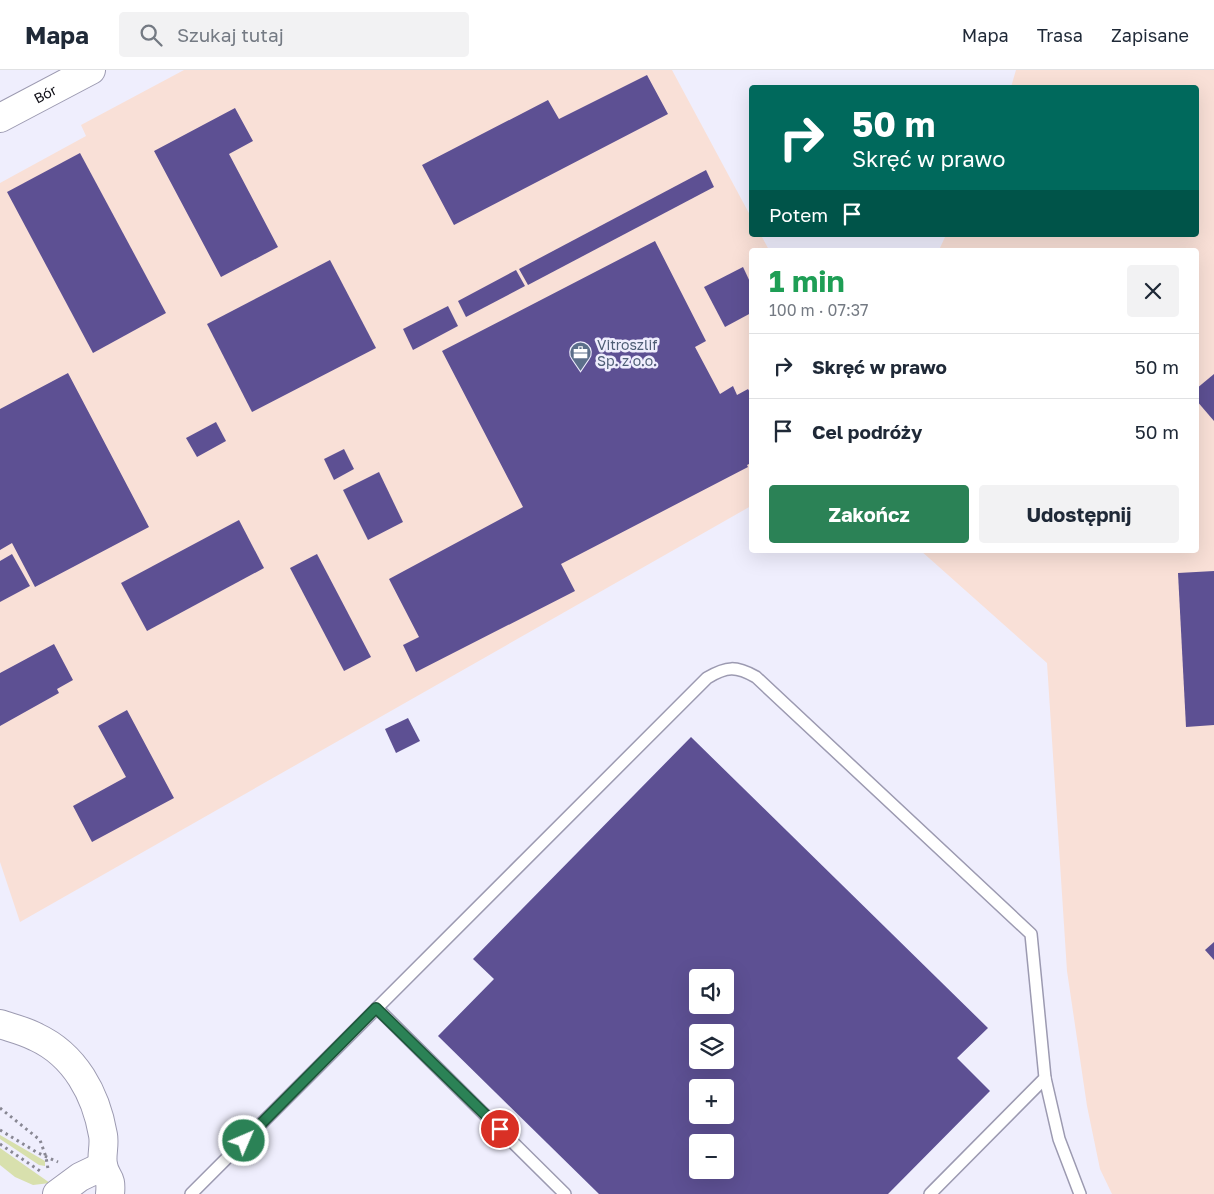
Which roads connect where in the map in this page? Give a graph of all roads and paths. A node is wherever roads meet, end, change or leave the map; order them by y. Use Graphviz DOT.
graph roads {
  1 [pos="91,70"];
  2 [pos="0,118"];
  3 [pos="376,1008"];
  4 [pos="0,1024"];
  5 [pos="1045,1078"];
  6 [pos="0,1108"];
  7 [pos="0,1130"];
  8 [pos="0,1144"];
  9 [pos="46,1157"];
  10 [pos="64,1165"];
  11 [pos="103,1166"];
  12 [pos="53,1186"];
  13 [pos="110,1194"];
  14 [pos="191,1194"];
  15 [pos="565,1194"];
  16 [pos="930,1194"];
  17 [pos="1080,1194"];
  1 -- 2 [label="main road, Bór"];
  3 -- 5 [label="lane"];
  3 -- 14 [label="lane"];
  3 -- 15 [label="lane"];
  4 -- 11 [label="main road"];
  5 -- 16 [label="lane"];
  5 -- 17 [label="lane"];
  6 -- 9 [label="path"];
  7 -- 9 [label="path"];
  8 -- 12 [label="path"];
  9 -- 10 [label="path"];
  9 -- 12 [label="path"];
  11 -- 12 [label="main road"];
  11 -- 13 [label="main road"];
}
